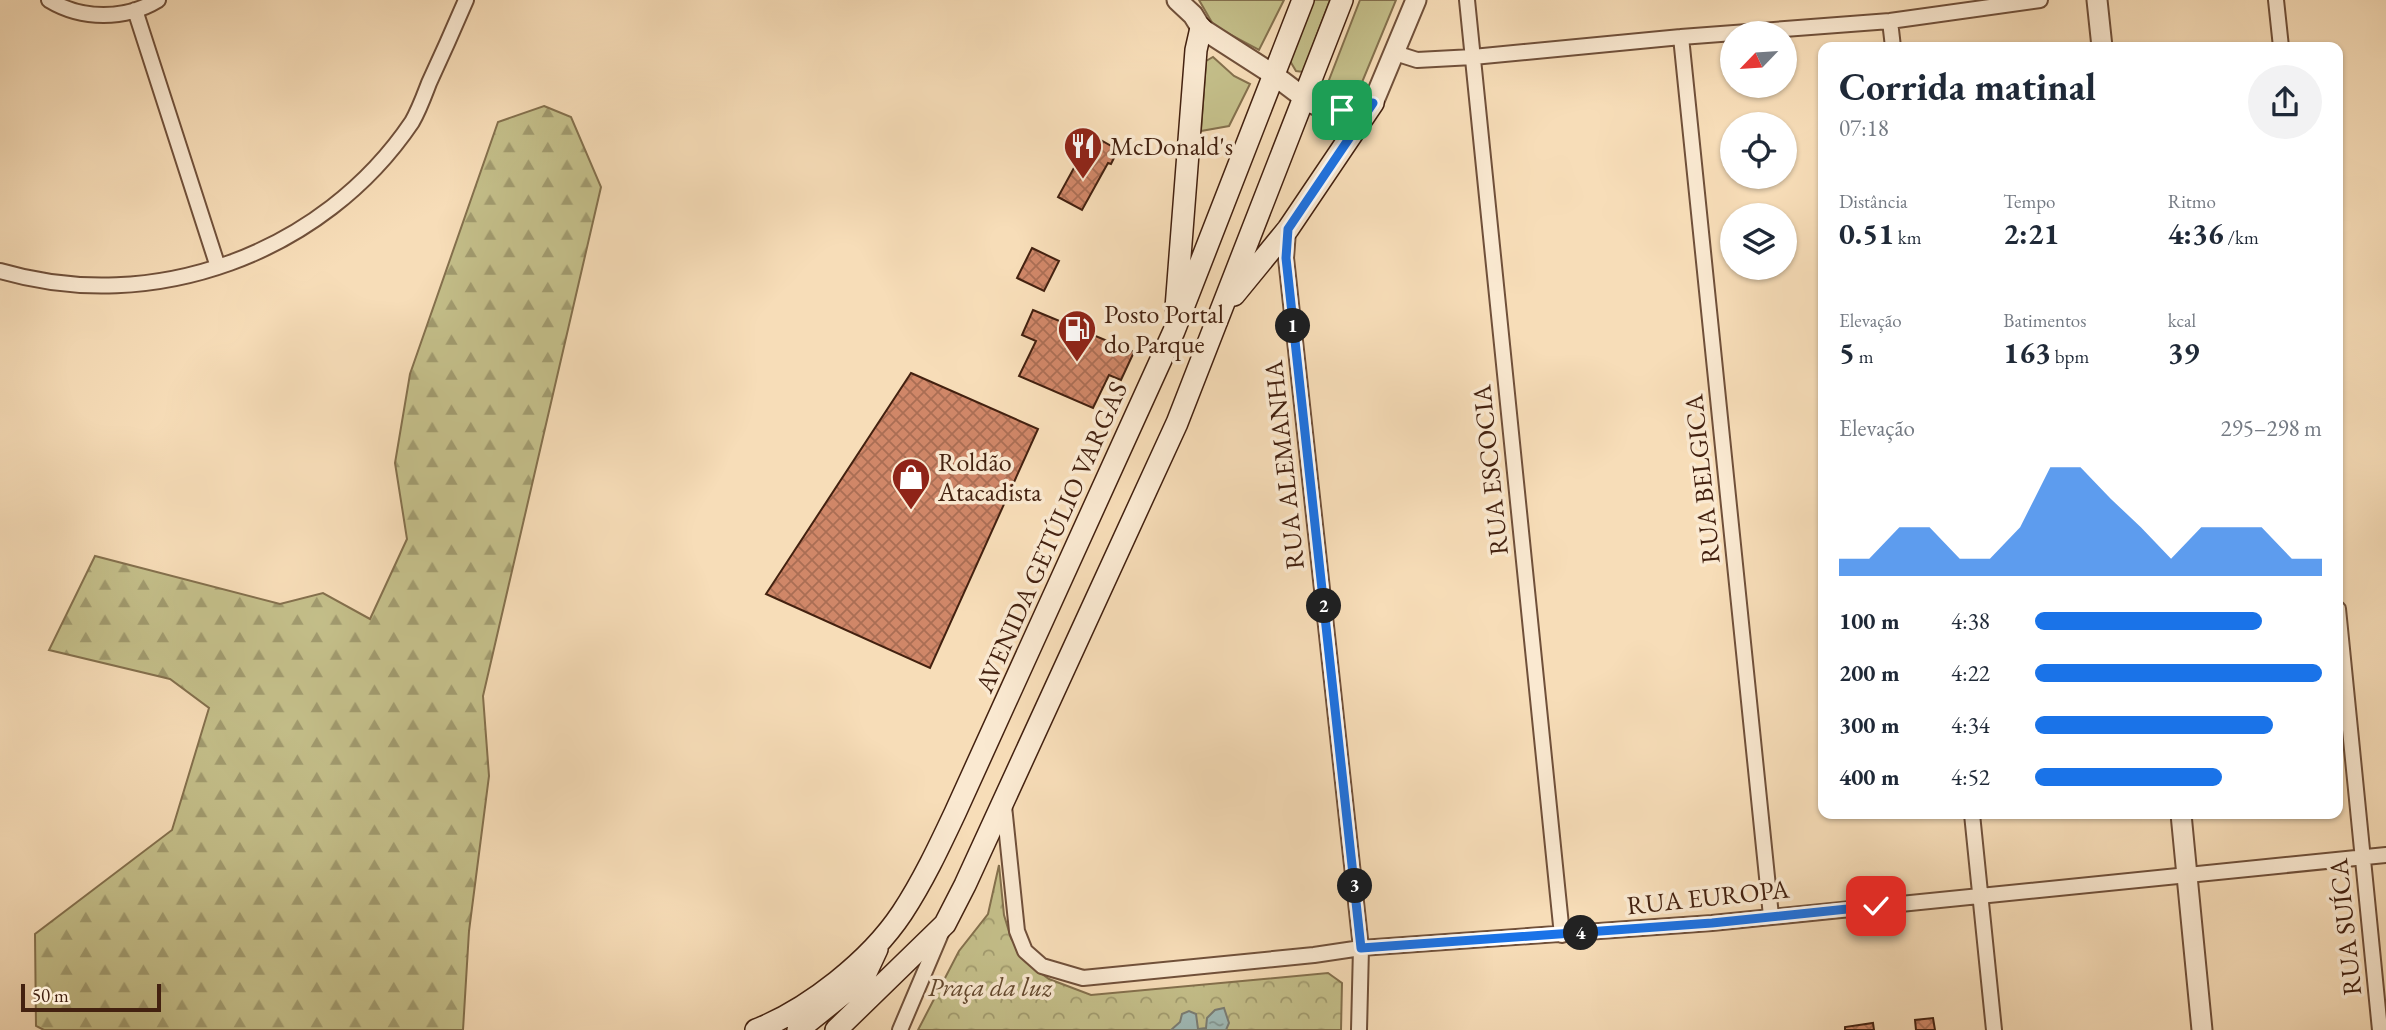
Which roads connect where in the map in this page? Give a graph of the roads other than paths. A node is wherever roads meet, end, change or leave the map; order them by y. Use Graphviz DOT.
graph roads {
  1 [pos="49,0"];
  2 [pos="158,0"];
  3 [pos="466,0"];
  4 [pos="1177,0"];
  5 [pos="1303,0"];
  6 [pos="1342,0"];
  7 [pos="1416,0"];
  8 [pos="1467,0"];
  9 [pos="2040,0"];
  10 [pos="2097,0"];
  11 [pos="2276,0"];
  12 [pos="135,10"];
  13 [pos="1195,14"];
  14 [pos="1890,21"];
  15 [pos="1681,37"];
  16 [pos="1892,42"];
  17 [pos="2101,42"];
  18 [pos="2280,42"];
  19 [pos="1395,54"];
  20 [pos="1473,57"];
  21 [pos="1274,75"];
  22 [pos="1303,97"];
  23 [pos="1373,103"];
  24 [pos="1288,229"];
  25 [pos="218,268"];
  26 [pos="0,271"];
  27 [pos="1219,317"];
  28 [pos="1174,331"];
  29 [pos="2343,659"];
  30 [pos="1003,802"];
  31 [pos="1972,819"];
  32 [pos="2182,819"];
  33 [pos="2386,855"];
  34 [pos="2363,857"];
  35 [pos="2188,875"];
  36 [pos="1980,896"];
  37 [pos="1771,916"];
  38 [pos="946,924"];
  39 [pos="1562,935"];
  40 [pos="880,941"];
  41 [pos="1361,948"];
  42 [pos="756,1030"];
  43 [pos="798,1030"];
  44 [pos="836,1030"];
  45 [pos="900,1030"];
  46 [pos="1359,1030"];
  47 [pos="1994,1030"];
  48 [pos="2202,1030"];
  49 [pos="2380,1030"];
  1 -- 12 [label="street"];
  2 -- 12 [label="street"];
  3 -- 25 [label="street"];
  4 -- 13 [label="street"];
  5 -- 21 [label="main road, AVENIDA GETÚLIO VARGAS"];
  6 -- 22 [label="main road"];
  7 -- 19 [label="street"];
  8 -- 20 [label="street, RUA ESCOCIA"];
  9 -- 14 [label="street"];
  10 -- 17 [label="street"];
  11 -- 18 [label="street"];
  12 -- 25 [label="street"];
  13 -- 21 [label="street"];
  13 -- 28 [label="main road"];
  14 -- 15 [label="street"];
  14 -- 16 [label="street"];
  15 -- 20 [label="street"];
  15 -- 37 [label="street, RUA BELGICA"];
  19 -- 20 [label="street"];
  19 -- 23 [label="street"];
  20 -- 39 [label="street, RUA ESCOCIA"];
  21 -- 22 [label="street"];
  21 -- 28 [label="main road, AVENIDA GETÚLIO VARGAS"];
  22 -- 23 [label="street"];
  22 -- 27 [label="main road"];
  23 -- 24 [label="main road"];
  24 -- 27 [label="main road"];
  24 -- 41 [label="street, RUA ALEMANHA"];
  25 -- 26 [label="street"];
  27 -- 30 [label="main road"];
  28 -- 40 [label="main road, AVENIDA GETÚLIO VARGAS"];
  29 -- 34 [label="street, RUA SUÍCA"];
  30 -- 38 [label="main road"];
  30 -- 41 [label="street, RUA EUROPA"];
  31 -- 36 [label="street"];
  32 -- 35 [label="street"];
  33 -- 34 [label="street, RUA EUROPA"];
  34 -- 35 [label="street, RUA EUROPA"];
  34 -- 49 [label="street, RUA SUÍCA"];
  35 -- 36 [label="street, RUA EUROPA"];
  35 -- 48 [label="street"];
  36 -- 37 [label="street, RUA EUROPA"];
  36 -- 47 [label="street"];
  37 -- 39 [label="street, RUA EUROPA"];
  38 -- 44 [label="main road"];
  38 -- 45 [label="street"];
  39 -- 41 [label="street, RUA EUROPA"];
  40 -- 42 [label="main road, AVENIDA GETÚLIO VARGAS"];
  40 -- 43 [label="main road"];
  41 -- 46 [label="street, RUA ALEMANHA"];
}
